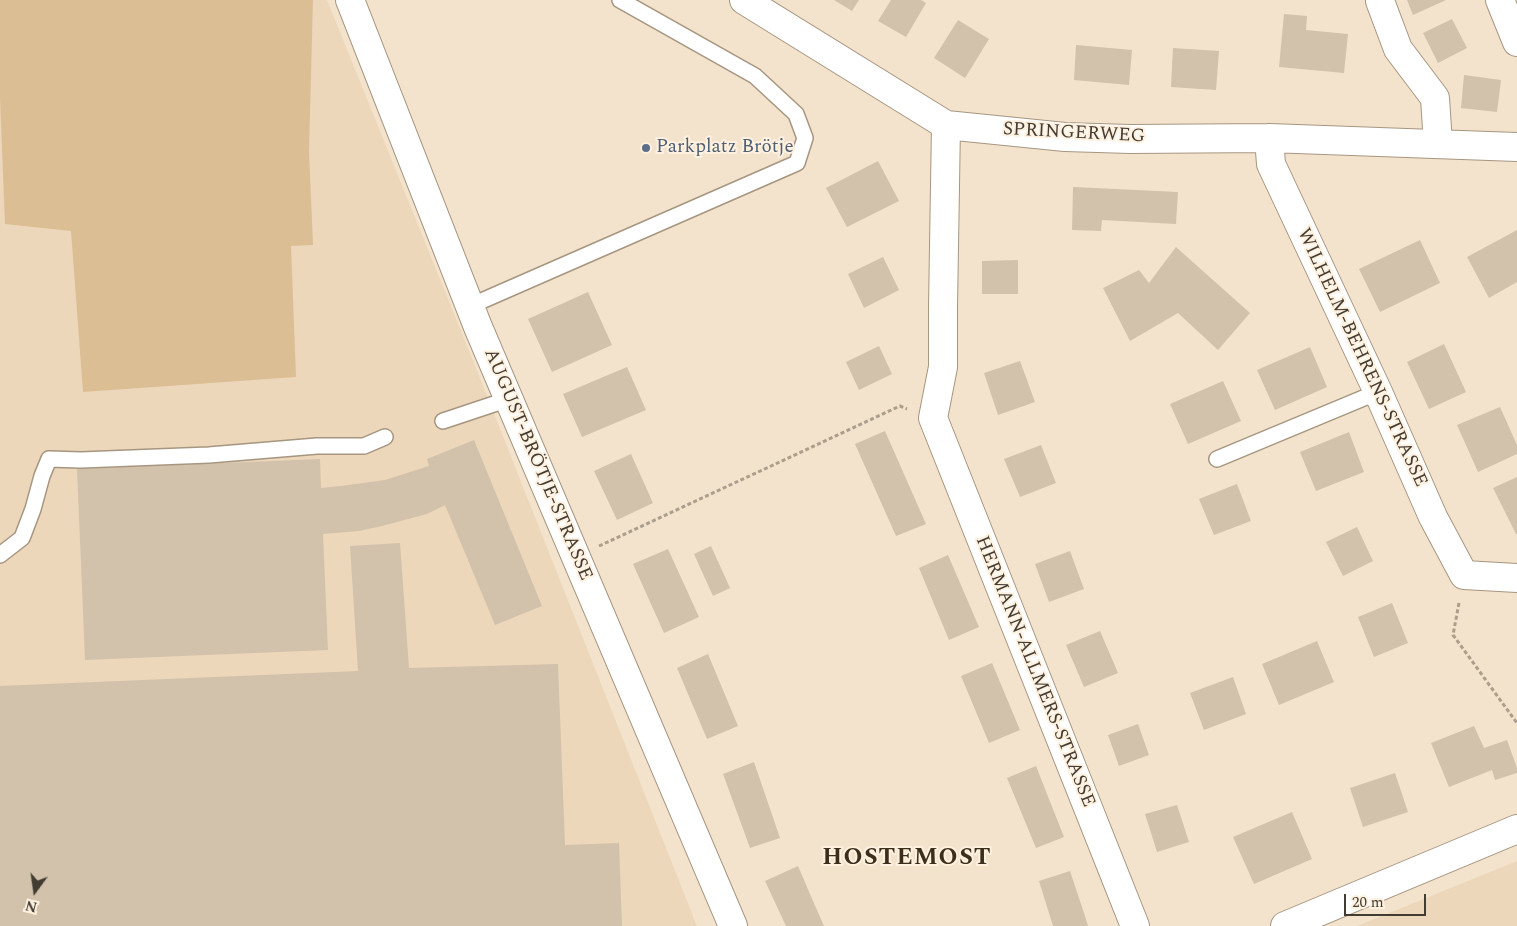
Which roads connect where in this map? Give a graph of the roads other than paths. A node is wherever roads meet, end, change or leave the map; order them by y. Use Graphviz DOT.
graph roads {
  1 [pos="350,0"];
  2 [pos="620,0"];
  3 [pos="744,0"];
  4 [pos="1500,0"];
  5 [pos="1380,1"];
  6 [pos="1517,42"];
  7 [pos="946,124"];
  8 [pos="1269,138"];
  9 [pos="1438,144"];
  10 [pos="1517,148"];
  11 [pos="470,306"];
  12 [pos="1378,392"];
  13 [pos="509,399"];
  14 [pos="443,421"];
  15 [pos="385,437"];
  16 [pos="1217,460"];
  17 [pos="0,555"];
  18 [pos="1517,578"];
  19 [pos="1517,829"];
  20 [pos="733,926"];
  21 [pos="1135,926"];
  22 [pos="1285,926"];
  1 -- 11 [label="street, AUGUST-BRÖTJE-STRASSE"];
  2 -- 11 [label="lane"];
  3 -- 7 [label="street, SPRINGERWEG"];
  4 -- 6 [label="street"];
  5 -- 9 [label="street"];
  7 -- 8 [label="street, SPRINGERWEG"];
  7 -- 21 [label="street, HERMANN-ALLMERS-STRASSE"];
  8 -- 9 [label="street, SPRINGERWEG"];
  8 -- 12 [label="street, WILHELM-BEHRENS-STRASSE"];
  9 -- 10 [label="street, SPRINGERWEG"];
  11 -- 13 [label="street, AUGUST-BRÖTJE-STRASSE"];
  12 -- 16 [label="lane"];
  12 -- 18 [label="street, WILHELM-BEHRENS-STRASSE"];
  13 -- 14 [label="lane"];
  13 -- 20 [label="street, AUGUST-BRÖTJE-STRASSE"];
  15 -- 17 [label="lane"];
  19 -- 22 [label="street"];
}
